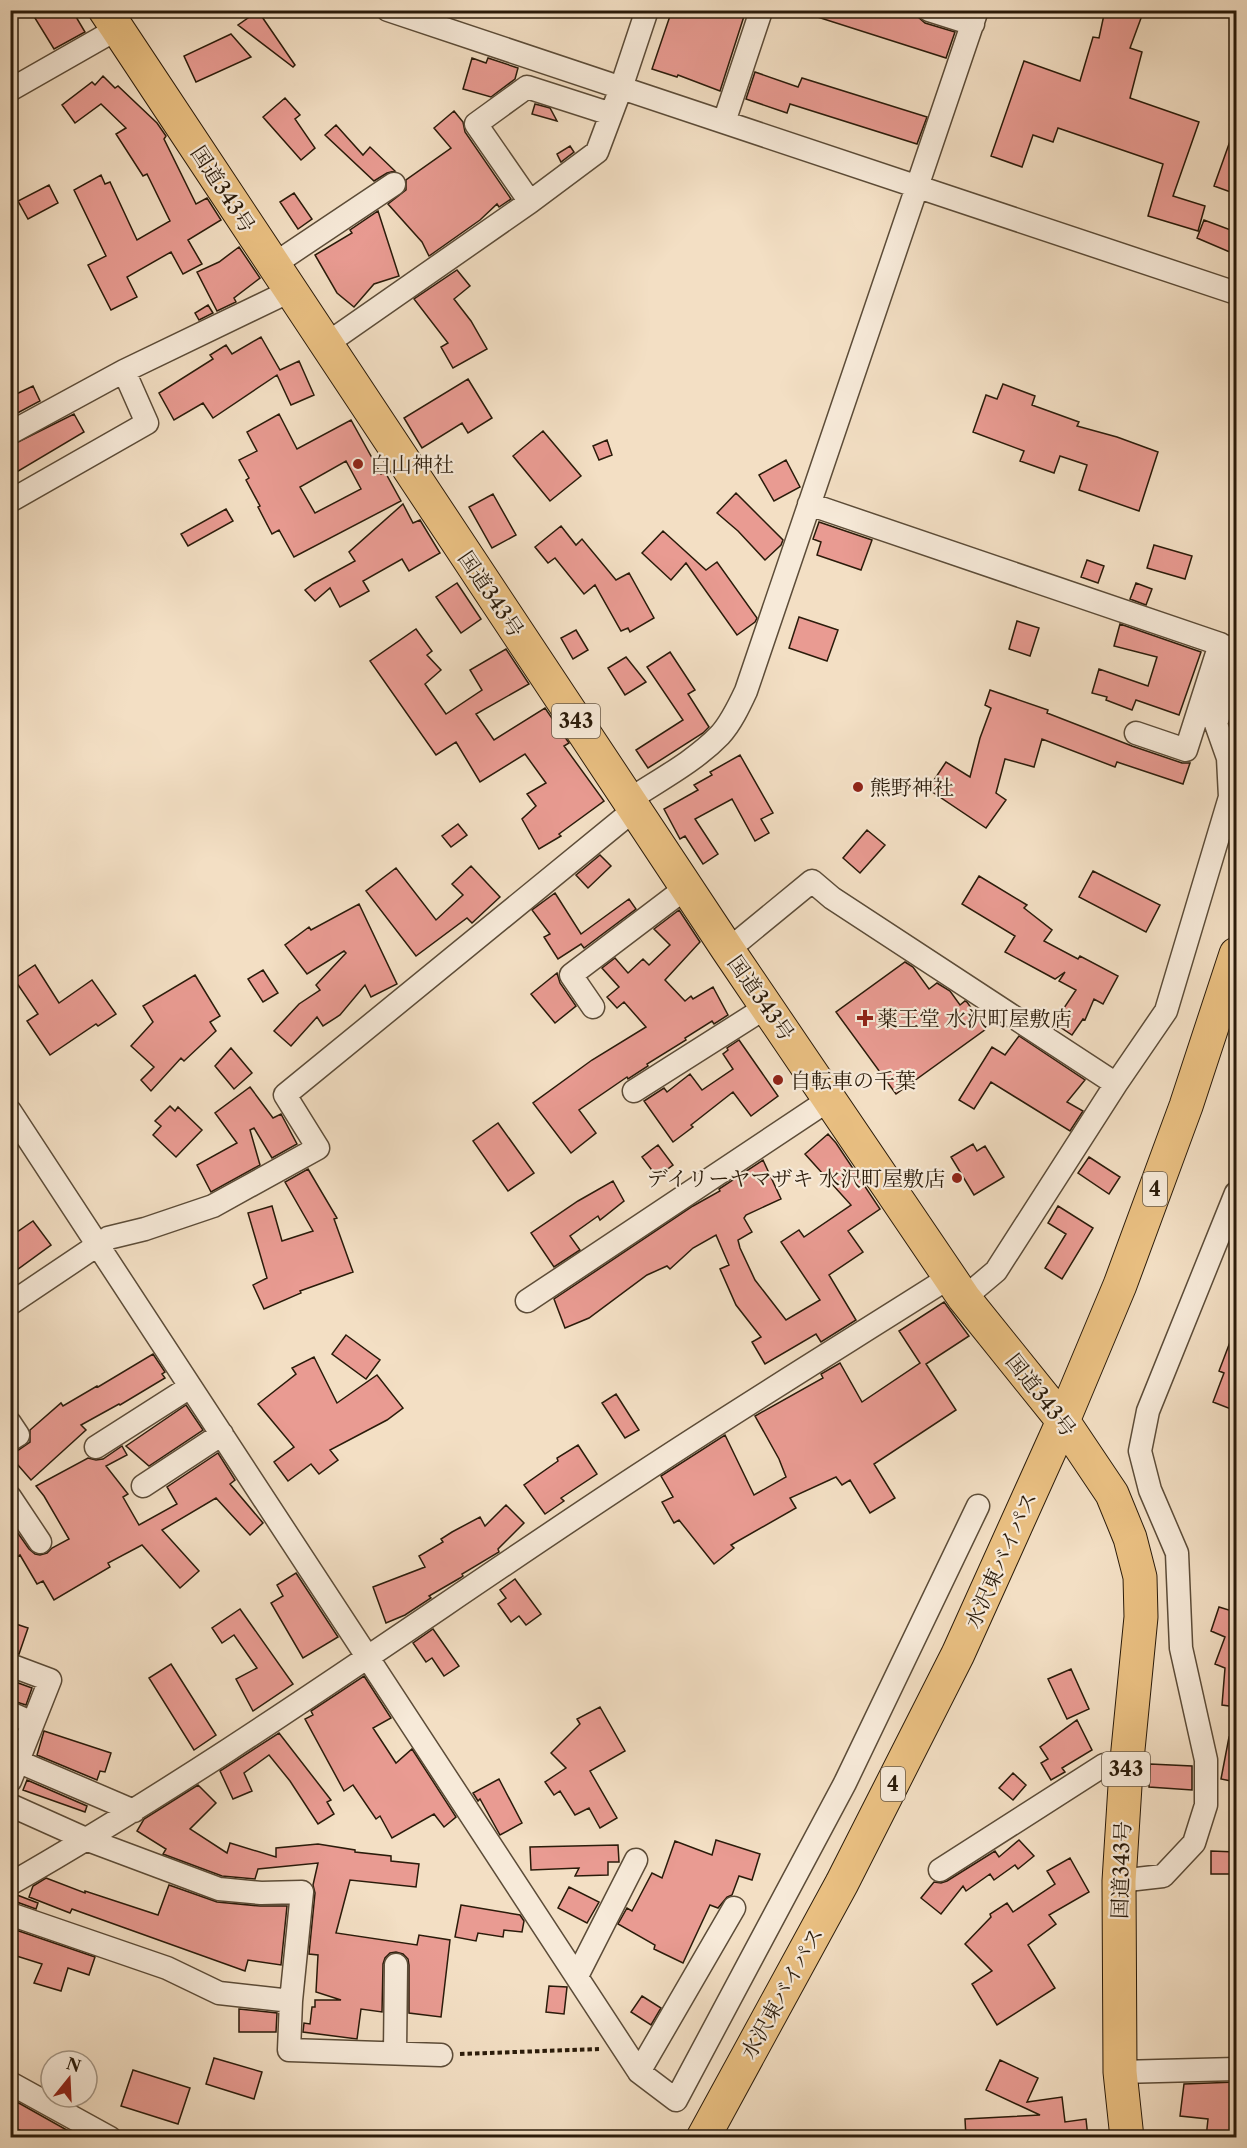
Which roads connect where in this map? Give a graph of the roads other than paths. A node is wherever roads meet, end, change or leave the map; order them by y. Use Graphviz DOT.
graph roads {
  1 [pos="388,10"];
  2 [pos="647,10"];
  3 [pos="759,10"];
  4 [pos="929,10"];
  5 [pos="975,17"];
  6 [pos="111,20"];
  7 [pos="10,90"];
  8 [pos="615,102"];
  9 [pos="724,122"];
  10 [pos="394,184"];
  11 [pos="917,186"];
  12 [pos="530,202"];
  13 [pos="282,278"];
  14 [pos="1234,285"];
  15 [pos="326,345"];
  16 [pos="124,371"];
  17 [pos="10,433"];
  18 [pos="10,501"];
  19 [pos="809,504"];
  20 [pos="1231,651"];
  21 [pos="1136,733"];
  22 [pos="632,804"];
  23 [pos="687,887"];
  24 [pos="728,950"];
  25 [pos="1236,954"];
  26 [pos="768,1006"];
  27 [pos="593,1007"];
  28 [pos="1116,1084"];
  29 [pos="634,1091"];
  30 [pos="830,1099"];
  31 [pos="10,1111"];
  32 [pos="1236,1193"];
  33 [pos="97,1244"];
  34 [pos="957,1288"];
  35 [pos="527,1301"];
  36 [pos="10,1304"];
  37 [pos="190,1387"];
  38 [pos="1063,1421"];
  39 [pos="10,1423"];
  40 [pos="222,1434"];
  41 [pos="10,1440"];
  42 [pos="96,1447"];
  43 [pos="143,1486"];
  44 [pos="10,1497"];
  45 [pos="978,1506"];
  46 [pos="40,1542"];
  47 [pos="368,1658"];
  48 [pos="10,1665"];
  49 [pos="10,1713"];
  50 [pos="33,1723"];
  51 [pos="13,1767"];
  52 [pos="1126,1770"];
  53 [pos="10,1805"];
  54 [pos="134,1810"];
  55 [pos="88,1840"];
  56 [pos="636,1860"];
  57 [pos="940,1870"];
  58 [pos="1119,1881"];
  59 [pos="10,1884"];
  60 [pos="734,1908"];
  61 [pos="10,1914"];
  62 [pos="396,1965"];
  63 [pos="577,1976"];
  64 [pos="291,2001"];
  65 [pos="394,2052"];
  66 [pos="441,2055"];
  67 [pos="1236,2069"];
  68 [pos="639,2072"];
  69 [pos="1120,2072"];
  70 [pos="10,2083"];
  71 [pos="110,2138"];
  72 [pos="703,2138"];
  73 [pos="1127,2138"];
  1 -- 8 [label="street"];
  2 -- 8 [label="street"];
  3 -- 9 [label="street"];
  4 -- 5 [label="street"];
  5 -- 11 [label="street"];
  6 -- 7 [label="street"];
  6 -- 13 [label="highway, 国道343号 / 343"];
  8 -- 9 [label="street"];
  8 -- 12 [label="street"];
  8 -- 12 [label="street"];
  9 -- 11 [label="street"];
  10 -- 13 [label="street"];
  11 -- 14 [label="street"];
  11 -- 19 [label="street"];
  12 -- 15 [label="street"];
  13 -- 15 [label="highway, 国道343号 / 343"];
  13 -- 16 [label="street"];
  15 -- 22 [label="highway, 国道343号 / 343"];
  16 -- 17 [label="street"];
  16 -- 18 [label="street"];
  19 -- 20 [label="street"];
  19 -- 22 [label="street"];
  20 -- 21 [label="street"];
  20 -- 28 [label="street"];
  22 -- 23 [label="highway, 国道343号 / 343"];
  22 -- 33 [label="street"];
  23 -- 24 [label="highway, 国道343号 / 343"];
  23 -- 27 [label="street"];
  24 -- 26 [label="highway, 国道343号 / 343"];
  24 -- 28 [label="street"];
  25 -- 38 [label="highway, 水沢東バイパス / 4"];
  26 -- 29 [label="street"];
  26 -- 30 [label="highway, 国道343号 / 343"];
  28 -- 34 [label="street"];
  30 -- 34 [label="highway, 国道343号 / 343"];
  30 -- 35 [label="street"];
  31 -- 33 [label="street"];
  32 -- 58 [label="street"];
  33 -- 36 [label="street"];
  33 -- 37 [label="street"];
  34 -- 38 [label="highway, 国道343号 / 343"];
  34 -- 47 [label="street"];
  37 -- 40 [label="street"];
  37 -- 42 [label="street"];
  38 -- 52 [label="highway, 国道343号 / 343"];
  38 -- 72 [label="highway, 水沢東バイパス / 4"];
  39 -- 41 [label="street"];
  40 -- 43 [label="street"];
  40 -- 47 [label="street"];
  44 -- 46 [label="street"];
  45 -- 68 [label="street"];
  47 -- 54 [label="street"];
  47 -- 63 [label="street"];
  48 -- 50 [label="street"];
  49 -- 50 [label="street"];
  50 -- 51 [label="street"];
  51 -- 54 [label="street"];
  52 -- 57 [label="street"];
  52 -- 58 [label="highway, 国道343号 / 343"];
  53 -- 55 [label="street"];
  54 -- 55 [label="street"];
  55 -- 59 [label="street"];
  55 -- 64 [label="street"];
  56 -- 63 [label="street"];
  58 -- 69 [label="highway, 国道343号 / 343"];
  60 -- 68 [label="street"];
  61 -- 64 [label="street"];
  62 -- 65 [label="street"];
  63 -- 68 [label="street"];
  64 -- 65 [label="street"];
  65 -- 66 [label="street"];
  67 -- 69 [label="street"];
  69 -- 73 [label="highway, 国道343号 / 343"];
  70 -- 71 [label="street"];
}
